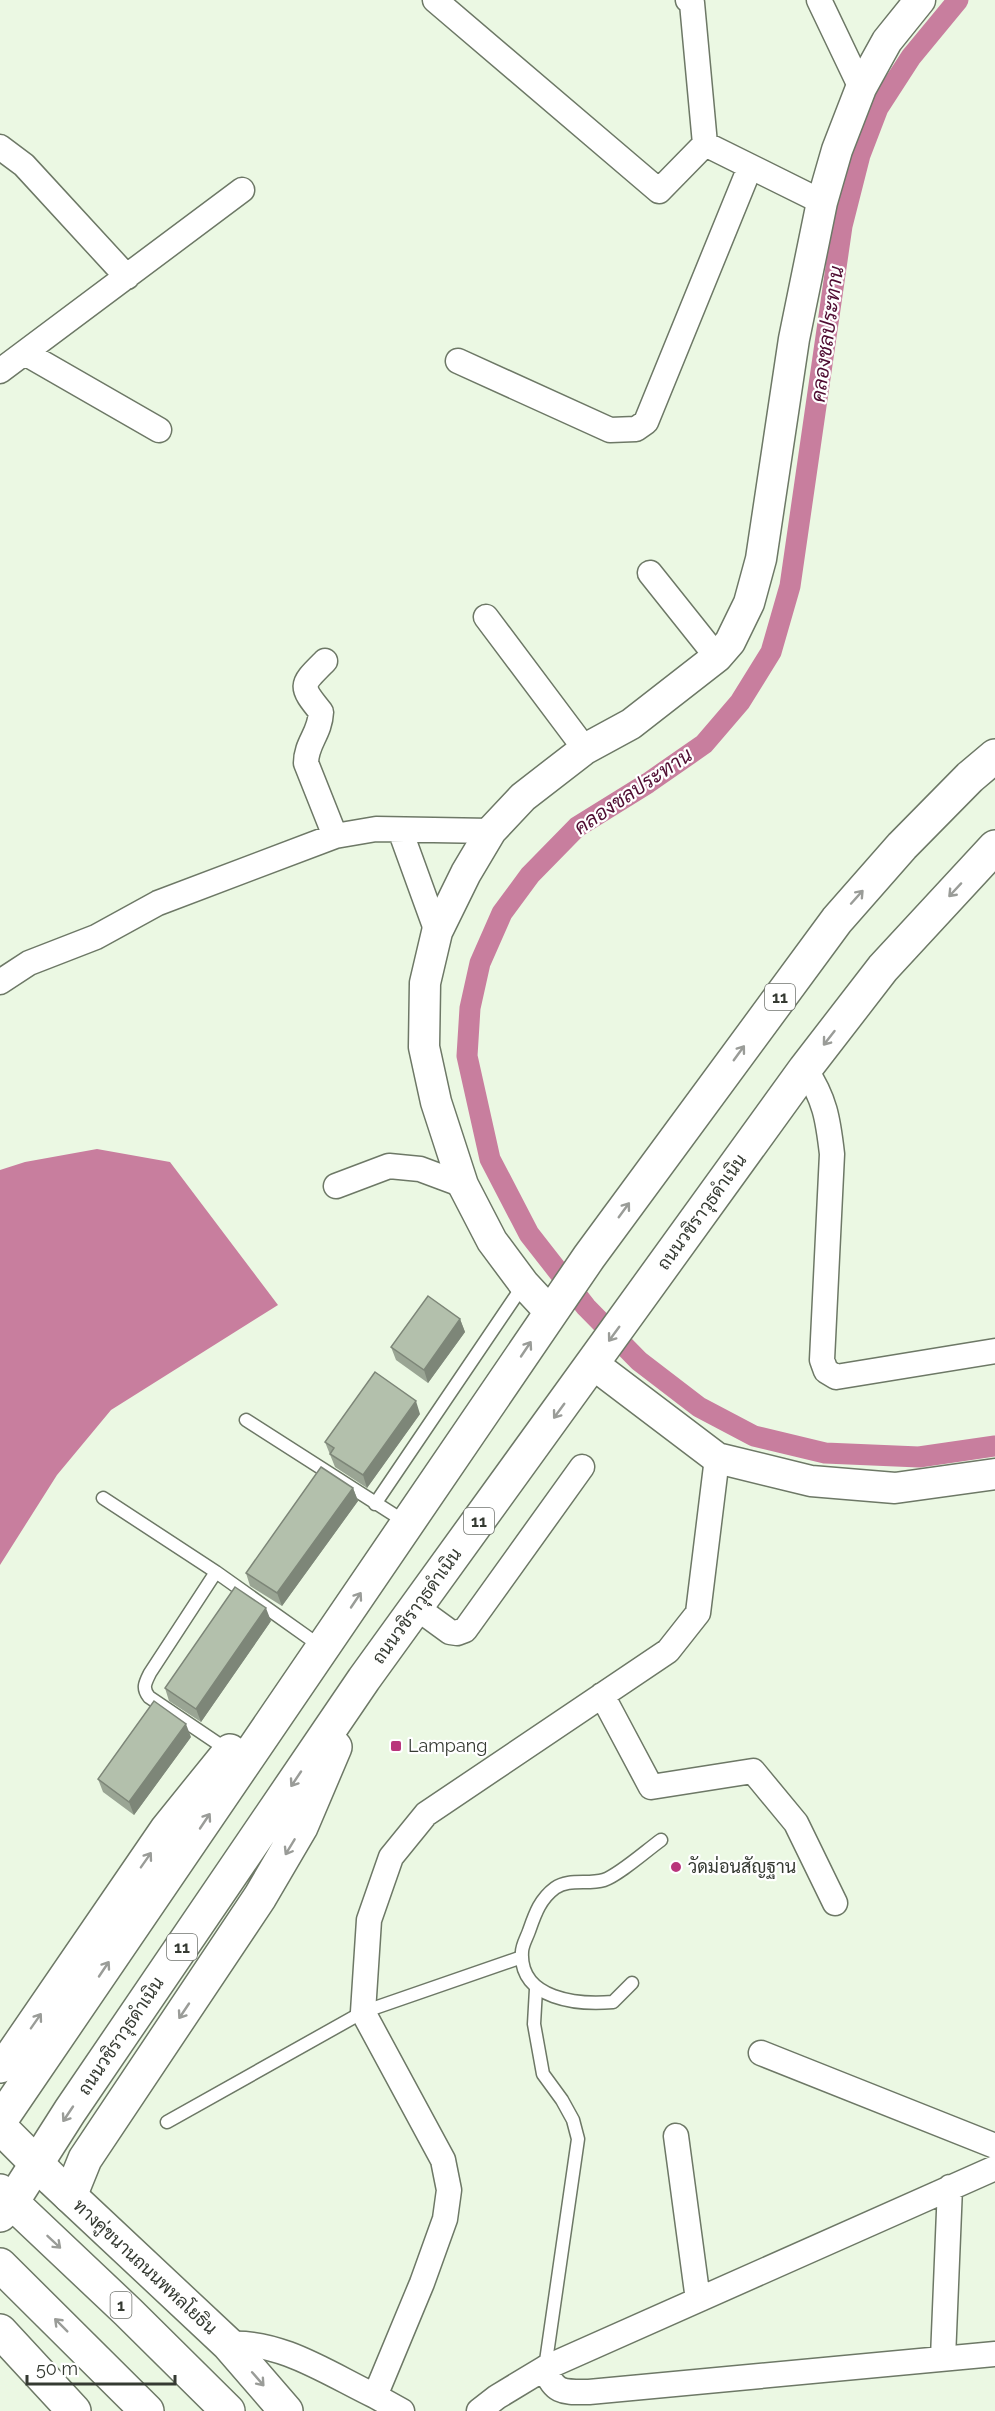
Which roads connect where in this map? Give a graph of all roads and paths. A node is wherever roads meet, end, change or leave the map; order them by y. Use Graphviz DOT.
graph roads {
  1 [pos="435,0"];
  2 [pos="688,0"];
  3 [pos="819,0"];
  4 [pos="920,0"];
  5 [pos="861,87"];
  6 [pos="705,144"];
  7 [pos="0,147"];
  8 [pos="750,167"];
  9 [pos="242,190"];
  10 [pos="822,202"];
  11 [pos="127,277"];
  12 [pos="25,353"];
  13 [pos="458,361"];
  14 [pos="0,371"];
  15 [pos="159,430"];
  16 [pos="650,573"];
  17 [pos="486,617"];
  18 [pos="717,657"];
  19 [pos="325,661"];
  20 [pos="585,749"];
  21 [pos="995,756"];
  22 [pos="400,830"];
  23 [pos="491,831"];
  24 [pos="335,836"];
  25 [pos="994,851"];
  26 [pos="437,932"];
  27 [pos="0,982"];
  28 [pos="805,1069"];
  29 [pos="463,1185"];
  30 [pos="336,1186"];
  31 [pos="524,1284"];
  32 [pos="550,1312"];
  33 [pos="995,1351"];
  34 [pos="593,1364"];
  35 [pos="246,1420"];
  36 [pos="717,1458"];
  37 [pos="582,1467"];
  38 [pos="995,1474"];
  39 [pos="104,1498"];
  40 [pos="375,1504"];
  41 [pos="408,1523"];
  42 [pos="216,1572"];
  43 [pos="417,1608"];
  44 [pos="324,1649"];
  45 [pos="364,1679"];
  46 [pos="602,1695"];
  47 [pos="230,1751"];
  48 [pos="661,1840"];
  49 [pos="835,1903"];
  50 [pos="522,1957"];
  51 [pos="632,1983"];
  52 [pos="536,1989"];
  53 [pos="363,2012"];
  54 [pos="761,2052"];
  55 [pos="0,2066"];
  56 [pos="0,2121"];
  57 [pos="167,2122"];
  58 [pos="0,2127"];
  59 [pos="676,2136"];
  60 [pos="995,2146"];
  61 [pos="36,2163"];
  62 [pos="995,2168"];
  63 [pos="950,2187"];
  64 [pos="70,2196"];
  65 [pos="4,2203"];
  66 [pos="0,2265"];
  67 [pos="698,2300"];
  68 [pos="0,2331"];
  69 [pos="228,2344"];
  70 [pos="995,2354"];
  71 [pos="943,2358"];
  72 [pos="545,2368"];
  73 [pos="375,2397"];
  74 [pos="74,2411"];
  75 [pos="147,2411"];
  76 [pos="228,2411"];
  77 [pos="286,2411"];
  78 [pos="402,2411"];
  79 [pos="479,2411"];
  1 -- 6 [label="street"];
  2 -- 6 [label="street"];
  3 -- 5 [label="street"];
  4 -- 5 [label="street"];
  5 -- 10 [label="street"];
  6 -- 8 [label="street"];
  7 -- 11 [label="street"];
  8 -- 10 [label="street"];
  8 -- 13 [label="street"];
  9 -- 11 [label="street"];
  10 -- 18 [label="street"];
  11 -- 12 [label="street"];
  12 -- 14 [label="street"];
  12 -- 15 [label="street"];
  16 -- 18 [label="street"];
  17 -- 20 [label="street"];
  18 -- 20 [label="street"];
  19 -- 24 [label="street"];
  20 -- 23 [label="street"];
  32 -- 21 [label="main road, 11, one-way"];
  22 -- 23 [label="street"];
  22 -- 24 [label="street"];
  22 -- 26 [label="street"];
  23 -- 26 [label="street"];
  24 -- 27 [label="street"];
  25 -- 28 [label="main road, ถนนวชิราวุธดำเนิน / 11, one-way"];
  26 -- 29 [label="street"];
  28 -- 33 [label="street"];
  28 -- 34 [label="main road, ถนนวชิราวุธดำเนิน / 11, one-way"];
  29 -- 30 [label="street"];
  29 -- 31 [label="street"];
  31 -- 32 [label="street"];
  31 -- 40 [label="lane"];
  41 -- 32 [label="main road, 11, one-way"];
  34 -- 36 [label="street"];
  34 -- 43 [label="main road, ถนนวชิราวุธดำเนิน / 11, one-way"];
  35 -- 40 [label="lane"];
  36 -- 38 [label="street"];
  36 -- 46 [label="street"];
  37 -- 43 [label="street"];
  39 -- 42 [label="lane"];
  40 -- 41 [label="lane"];
  44 -- 41 [label="main road, 11, one-way"];
  42 -- 44 [label="lane"];
  42 -- 47 [label="lane"];
  43 -- 45 [label="main road, ถนนวชิราวุธดำเนิน / 11"];
  44 -- 45 [label="main road"];
  44 -- 47 [label="main road"];
  56 -- 44 [label="main road, 11, one-way"];
  45 -- 61 [label="main road, ถนนวชิราวุธดำเนิน / 11, one-way"];
  45 -- 64 [label="main road, one-way"];
  46 -- 49 [label="street"];
  46 -- 53 [label="street"];
  55 -- 47 [label="main road, one-way"];
  48 -- 50 [label="lane"];
  50 -- 52 [label="lane"];
  50 -- 53 [label="lane"];
  51 -- 52 [label="lane"];
  52 -- 72 [label="lane"];
  53 -- 57 [label="lane"];
  53 -- 73 [label="street"];
  54 -- 60 [label="street"];
  58 -- 61 [label="main road, ทางคู่ขนานถนนพหลโยธิน"];
  59 -- 67 [label="street"];
  61 -- 64 [label="main road, ทางคู่ขนานถนนพหลโยธิน"];
  61 -- 65 [label="main road, ถนนวชิราวุธดำเนิน / 11"];
  62 -- 63 [label="street"];
  63 -- 67 [label="street"];
  63 -- 71 [label="street"];
  64 -- 69 [label="main road, ทางคู่ขนานถนนพหลโยธิน"];
  65 -- 76 [label="main road, 1, one-way"];
  75 -- 66 [label="main road, one-way"];
  67 -- 72 [label="street"];
  68 -- 74 [label="main road"];
  69 -- 73 [label="street"];
  69 -- 77 [label="main road, ทางคู่ขนานถนนพหลโยธิน, one-way"];
  70 -- 71 [label="street"];
  71 -- 72 [label="street"];
  72 -- 79 [label="street"];
  73 -- 78 [label="street"];
}
